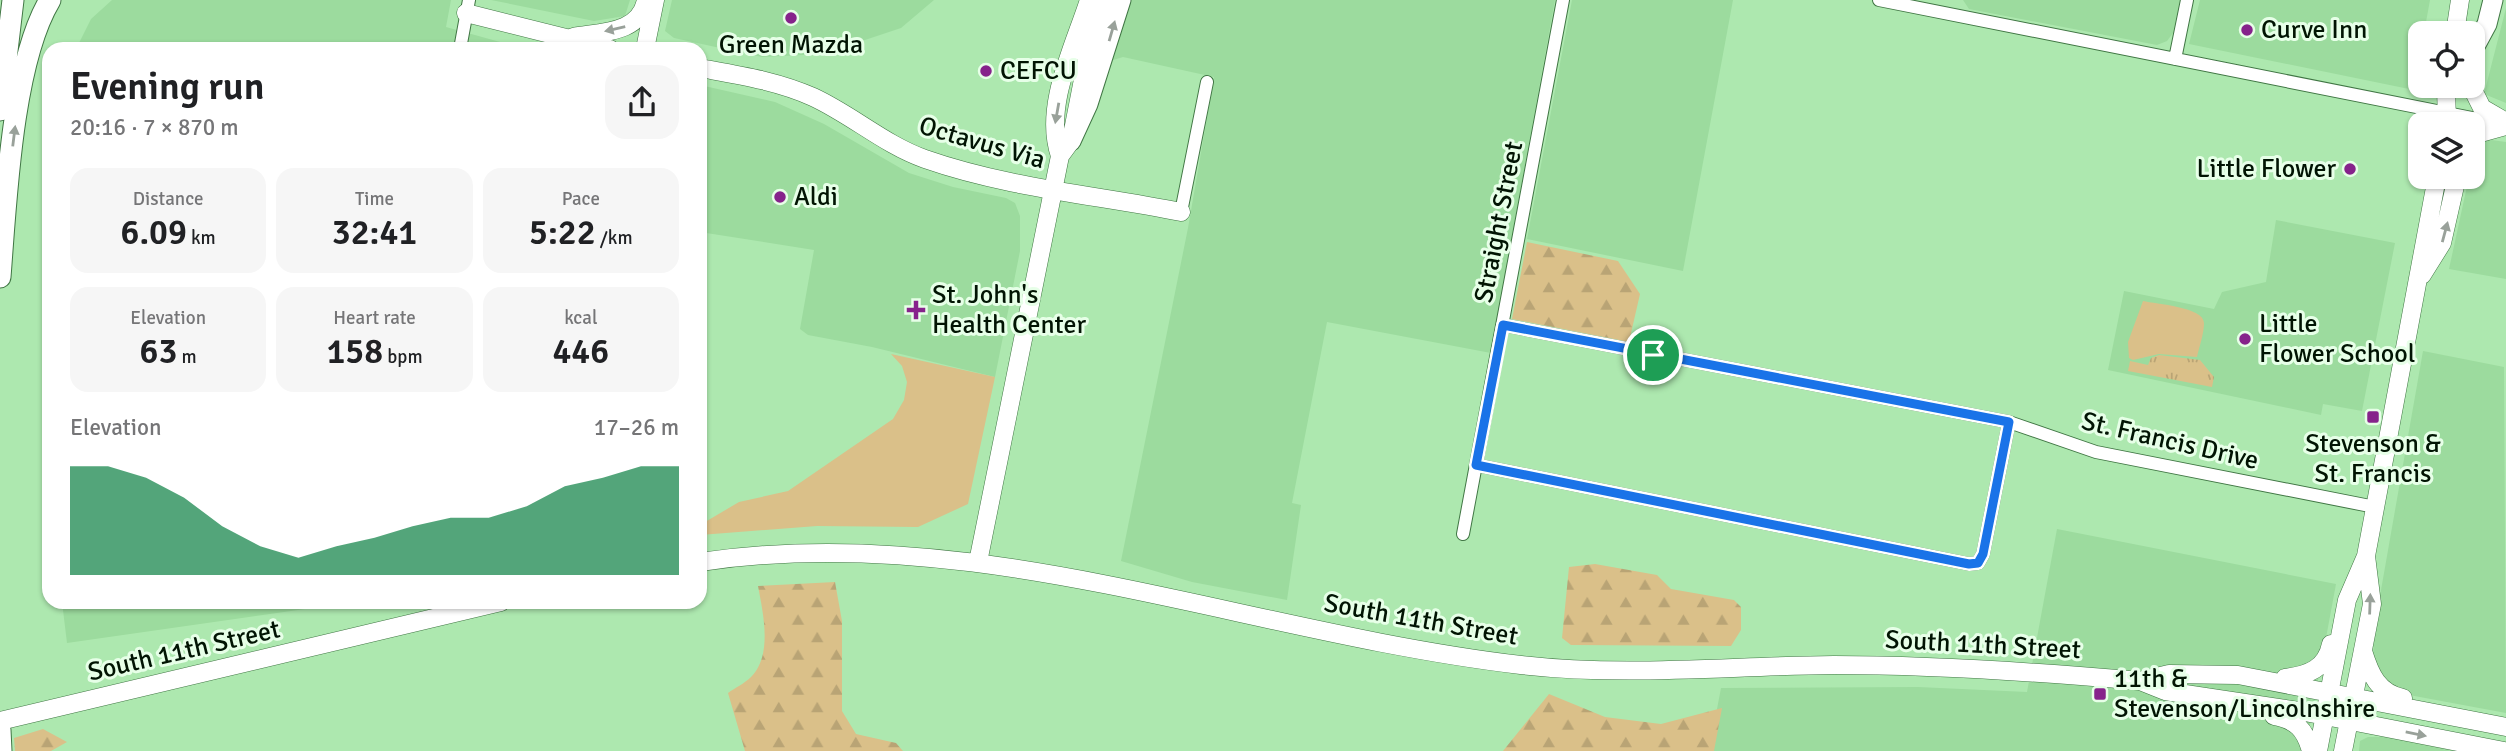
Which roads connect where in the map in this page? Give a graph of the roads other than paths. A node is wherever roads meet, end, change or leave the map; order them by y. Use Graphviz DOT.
graph roads {
  1 [pos="13,0"];
  2 [pos="50,0"];
  3 [pos="646,0"];
  4 [pos="655,0"];
  5 [pos="1089,0"];
  6 [pos="1104,0"];
  7 [pos="1121,0"];
  8 [pos="1563,0"];
  9 [pos="1879,0"];
  10 [pos="1954,0"];
  11 [pos="2187,0"];
  12 [pos="2460,0"];
  13 [pos="2484,0"];
  14 [pos="2493,0"];
  15 [pos="468,6"];
  16 [pos="1952,15"];
  17 [pos="2457,21"];
  18 [pos="2479,21"];
  19 [pos="2485,27"];
  20 [pos="570,37"];
  21 [pos="461,42"];
  22 [pos="587,42"];
  23 [pos="646,42"];
  24 [pos="2175,59"];
  25 [pos="707,69"];
  26 [pos="1207,82"];
  27 [pos="2477,98"];
  28 [pos="0,110"];
  29 [pos="2416,112"];
  30 [pos="2485,122"];
  31 [pos="2506,124"];
  32 [pos="2485,131"];
  33 [pos="1065,148"];
  34 [pos="2435,189"];
  35 [pos="2454,189"];
  36 [pos="1052,190"];
  37 [pos="1181,212"];
  38 [pos="0,277"];
  39 [pos="2418,281"];
  40 [pos="1503,325"];
  41 [pos="2009,422"];
  42 [pos="1476,465"];
  43 [pos="2375,507"];
  44 [pos="1463,534"];
  45 [pos="707,561"];
  46 [pos="978,562"];
  47 [pos="2362,564"];
  48 [pos="471,609"];
  49 [pos="2363,651"];
  50 [pos="2140,681"];
  51 [pos="2280,682"];
  52 [pos="2170,692"];
  53 [pos="2329,693"];
  54 [pos="2354,697"];
  55 [pos="2325,716"];
  56 [pos="2506,717"];
  57 [pos="0,721"];
  58 [pos="2349,721"];
  59 [pos="2506,727"];
  60 [pos="0,730"];
  61 [pos="1,751"];
  62 [pos="2311,751"];
  63 [pos="2318,751"];
  64 [pos="2343,751"];
  65 [pos="2504,751"];
  1 -- 28 [label="highway"];
  38 -- 2 [label="highway, one-way"];
  3 -- 20 [label="street, one-way"];
  4 -- 23 [label="street"];
  5 -- 33 [label="street, one-way"];
  6 -- 33 [label="street"];
  33 -- 7 [label="main road, one-way"];
  8 -- 40 [label="street, Straight Street"];
  9 -- 16 [label="street"];
  10 -- 16 [label="street"];
  11 -- 24 [label="street"];
  12 -- 17 [label="street"];
  13 -- 18 [label="street"];
  14 -- 19 [label="main road"];
  15 -- 20 [label="street"];
  15 -- 21 [label="street"];
  16 -- 24 [label="street"];
  20 -- 22 [label="street"];
  24 -- 29 [label="street"];
  25 -- 36 [label="street, Octavus Via"];
  26 -- 37 [label="street"];
  27 -- 31 [label="street"];
  30 -- 31 [label="street"];
  31 -- 32 [label="street"];
  33 -- 36 [label="street"];
  34 -- 39 [label="street"];
  39 -- 35 [label="street, one-way"];
  36 -- 37 [label="street, Octavus Via"];
  36 -- 46 [label="street"];
  39 -- 43 [label="street"];
  40 -- 41 [label="street, St. Francis Drive"];
  40 -- 42 [label="street, Straight Street"];
  41 -- 42 [label="street"];
  41 -- 43 [label="street, St. Francis Drive"];
  42 -- 44 [label="street, Straight Street"];
  43 -- 47 [label="street"];
  45 -- 46 [label="street, South 11th Street"];
  46 -- 50 [label="street, South 11th Street"];
  49 -- 47 [label="street, one-way"];
  47 -- 51 [label="street"];
  47 -- 53 [label="street"];
  48 -- 57 [label="street, South 11th Street"];
  49 -- 54 [label="street"];
  49 -- 56 [label="street"];
  50 -- 51 [label="street, South 11th Street"];
  50 -- 52 [label="street, South 11th Street"];
  51 -- 53 [label="street, South 11th Street"];
  52 -- 55 [label="street, South 11th Street"];
  52 -- 62 [label="street"];
  53 -- 54 [label="street, South 11th Street"];
  53 -- 55 [label="street"];
  54 -- 58 [label="street"];
  54 -- 59 [label="street, South 11th Street"];
  55 -- 58 [label="street, South 11th Street"];
  55 -- 63 [label="street"];
  58 -- 64 [label="street"];
  58 -- 65 [label="street, South 11th Street, one-way"];
  60 -- 61 [label="highway"];
}
